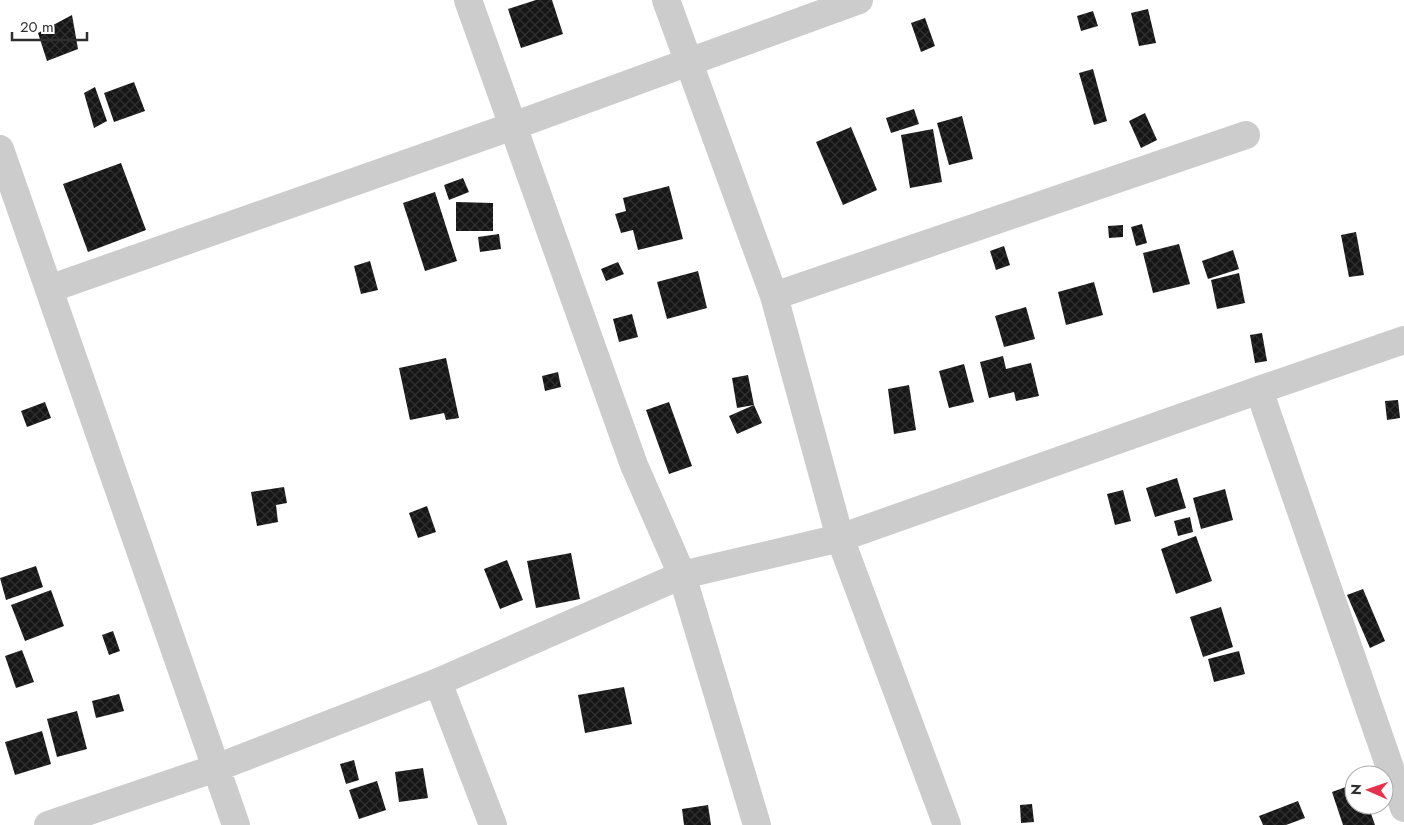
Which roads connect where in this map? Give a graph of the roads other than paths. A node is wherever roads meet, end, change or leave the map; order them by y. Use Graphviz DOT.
graph roads {
  1 [pos="468,0"];
  2 [pos="666,0"];
  3 [pos="859,0"];
  4 [pos="688,62"];
  5 [pos="513,126"];
  6 [pos="1246,135"];
  7 [pos="0,149"];
  8 [pos="49,289"];
  9 [pos="774,296"];
  10 [pos="1404,340"];
  11 [pos="1259,390"];
  12 [pos="840,538"];
  13 [pos="682,576"];
  14 [pos="438,682"];
  15 [pos="216,768"];
  16 [pos="1404,808"];
  17 [pos="48,825"];
  18 [pos="236,825"];
  19 [pos="493,825"];
  20 [pos="757,825"];
  21 [pos="947,825"];
  1 -- 5 [label="street"];
  2 -- 4 [label="street"];
  3 -- 4 [label="street"];
  4 -- 5 [label="street"];
  4 -- 9 [label="street"];
  5 -- 8 [label="street"];
  5 -- 13 [label="street"];
  6 -- 9 [label="street"];
  7 -- 8 [label="street"];
  8 -- 15 [label="street"];
  9 -- 12 [label="street"];
  10 -- 11 [label="street"];
  11 -- 12 [label="street"];
  11 -- 16 [label="street"];
  12 -- 13 [label="street"];
  12 -- 21 [label="street"];
  13 -- 14 [label="street"];
  13 -- 20 [label="street"];
  14 -- 15 [label="street"];
  14 -- 19 [label="street"];
  15 -- 17 [label="street"];
  15 -- 18 [label="street"];
}
